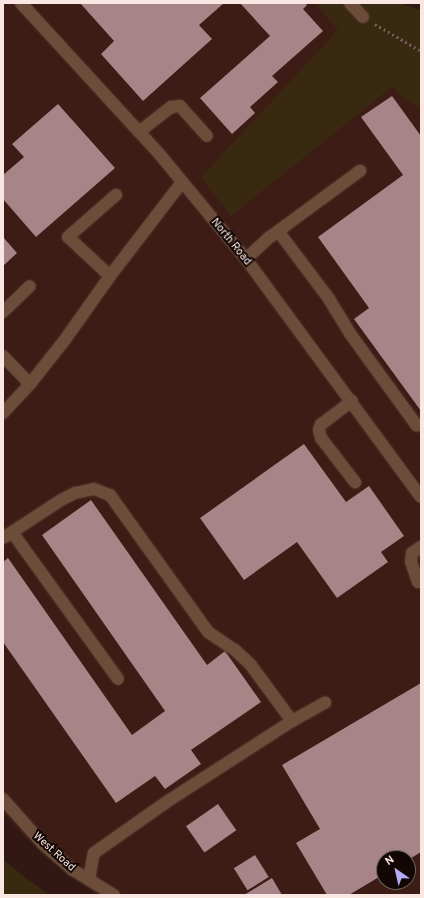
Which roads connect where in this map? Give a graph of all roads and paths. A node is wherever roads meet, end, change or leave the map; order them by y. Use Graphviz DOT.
graph roads {
  1 [pos="21,3"];
  2 [pos="352,4"];
  3 [pos="363,16"];
  4 [pos="421,51"];
  5 [pos="139,132"];
  6 [pos="207,136"];
  7 [pos="360,170"];
  8 [pos="182,182"];
  9 [pos="116,195"];
  10 [pos="278,231"];
  11 [pos="246,259"];
  12 [pos="110,276"];
  13 [pos="30,286"];
  14 [pos="3,312"];
  15 [pos="3,356"];
  16 [pos="30,384"];
  17 [pos="352,401"];
  18 [pos="3,413"];
  19 [pos="417,426"];
  20 [pos="355,482"];
  21 [pos="421,497"];
  22 [pos="8,535"];
  23 [pos="421,547"];
  24 [pos="418,582"];
  25 [pos="118,679"];
  26 [pos="324,703"];
  27 [pos="292,721"];
  28 [pos="3,799"];
  29 [pos="89,880"];
  30 [pos="114,895"];
  1 -- 5 [label="street, North Road"];
  2 -- 3 [label="street"];
  3 -- 4 [label="path"];
  5 -- 6 [label="street"];
  5 -- 8 [label="street, North Road"];
  7 -- 10 [label="street"];
  8 -- 11 [label="street, North Road"];
  8 -- 12 [label="street"];
  9 -- 12 [label="street"];
  10 -- 11 [label="street"];
  10 -- 19 [label="street"];
  11 -- 17 [label="street, North Road"];
  12 -- 16 [label="street"];
  13 -- 14 [label="street"];
  15 -- 16 [label="street"];
  16 -- 18 [label="street"];
  17 -- 20 [label="street"];
  17 -- 21 [label="street, North Road"];
  22 -- 25 [label="street"];
  22 -- 27 [label="street"];
  23 -- 24 [label="street"];
  26 -- 27 [label="street"];
  27 -- 29 [label="street"];
  28 -- 29 [label="street, West Road"];
  29 -- 30 [label="street, West Road"];
}
